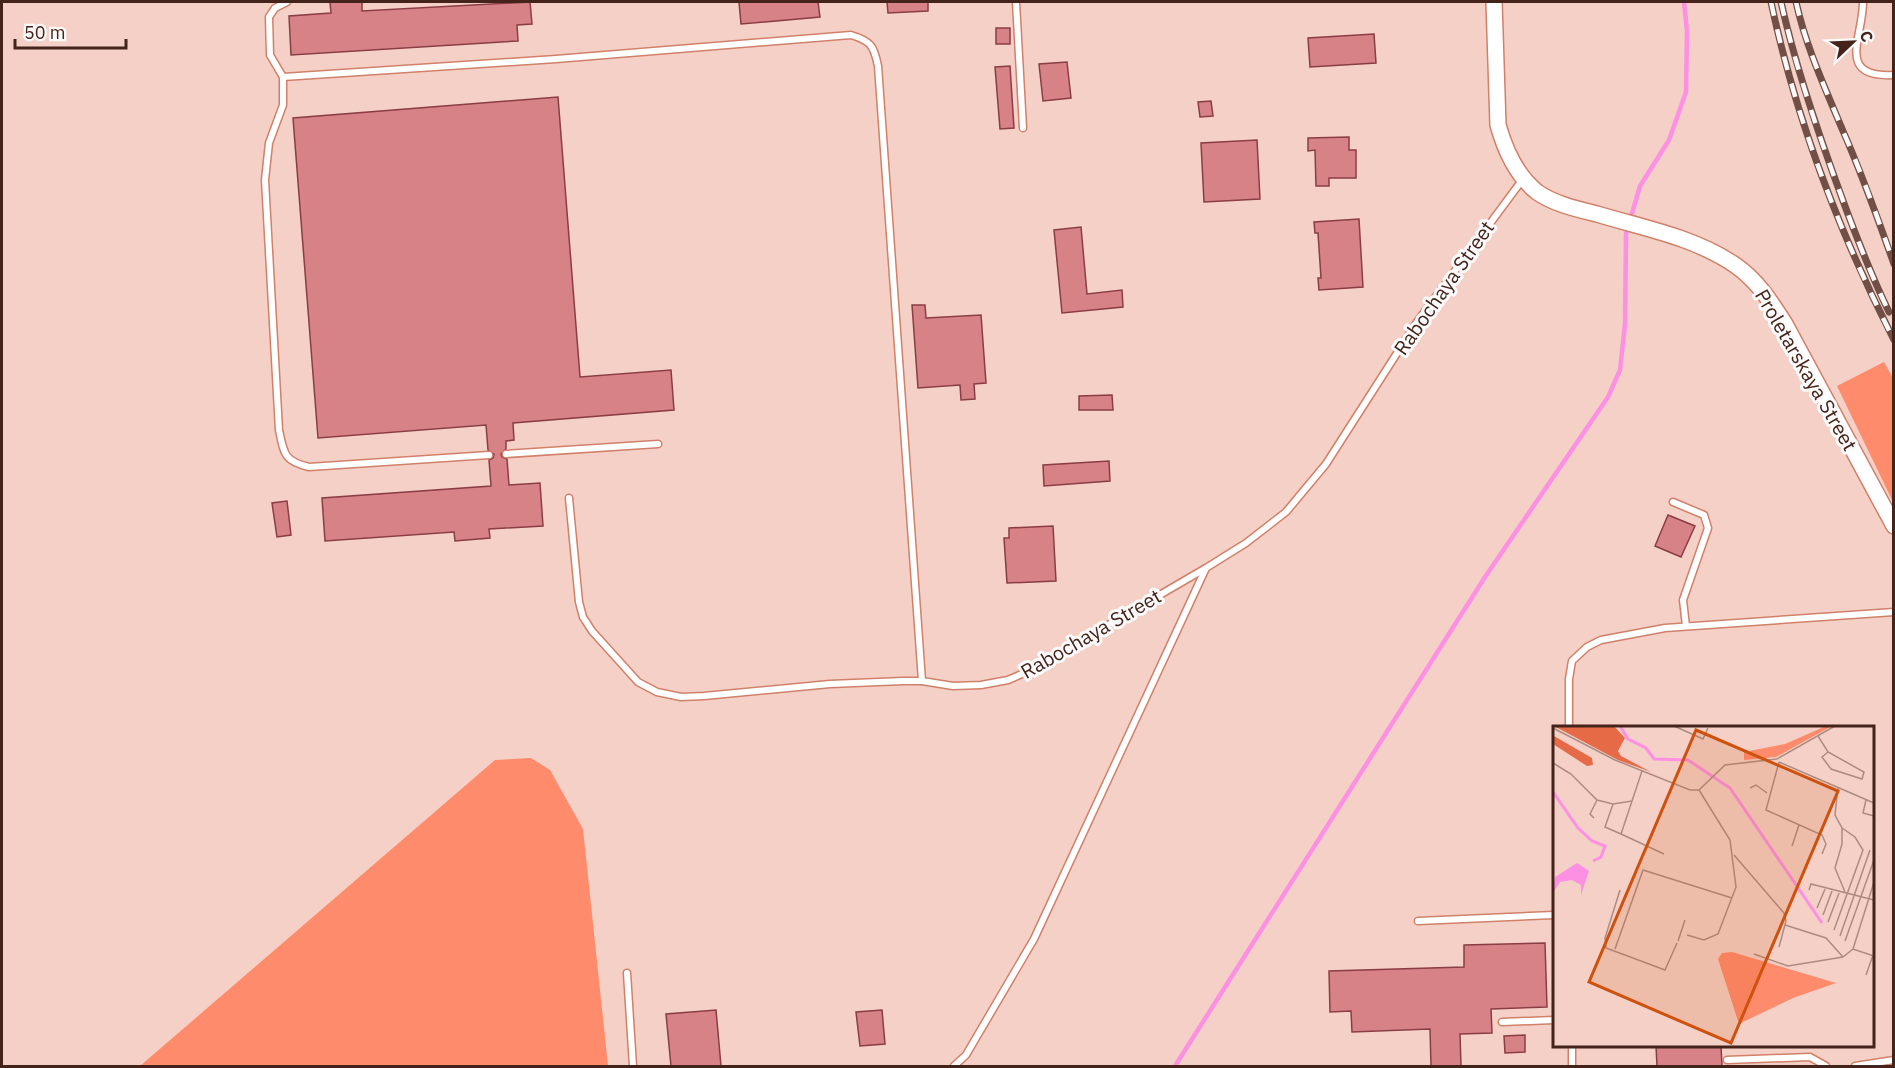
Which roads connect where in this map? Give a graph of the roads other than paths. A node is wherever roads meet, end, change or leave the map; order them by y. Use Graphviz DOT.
graph roads {
  1 [pos="287,2"];
  2 [pos="1016,2"];
  3 [pos="1494,2"];
  4 [pos="1863,2"];
  5 [pos="1893,75"];
  6 [pos="283,77"];
  7 [pos="1023,128"];
  8 [pos="1524,178"];
  9 [pos="658,444"];
  10 [pos="506,454"];
  11 [pos="489,455"];
  12 [pos="569,498"];
  13 [pos="1673,502"];
  14 [pos="1893,526"];
  15 [pos="1206,568"];
  16 [pos="1893,612"];
  17 [pos="1686,626"];
  18 [pos="922,681"];
  19 [pos="1569,726"];
  20 [pos="1553,915"];
  21 [pos="1418,921"];
  22 [pos="627,974"];
  23 [pos="1553,1020"];
  24 [pos="1502,1022"];
  25 [pos="1572,1047"];
  26 [pos="1727,1060"];
  27 [pos="1893,1060"];
  28 [pos="633,1066"];
  29 [pos="954,1066"];
  30 [pos="1572,1066"];
  31 [pos="1826,1066"];
  32 [pos="1855,1066"];
  1 -- 6 [label="lane"];
  2 -- 7 [label="lane"];
  3 -- 8 [label="street, Proletarskaya Street"];
  4 -- 5 [label="lane"];
  6 -- 11 [label="lane"];
  6 -- 18 [label="lane"];
  8 -- 14 [label="street, Proletarskaya Street"];
  8 -- 15 [label="lane, Rabochaya Street"];
  9 -- 10 [label="lane"];
  12 -- 18 [label="lane, Rabochaya Street"];
  13 -- 17 [label="lane"];
  15 -- 18 [label="lane, Rabochaya Street"];
  15 -- 29 [label="lane"];
  16 -- 17 [label="lane"];
  17 -- 19 [label="lane"];
  20 -- 21 [label="lane"];
  22 -- 28 [label="lane"];
  23 -- 24 [label="lane"];
  25 -- 30 [label="lane"];
  26 -- 31 [label="lane"];
  27 -- 32 [label="lane"];
}
